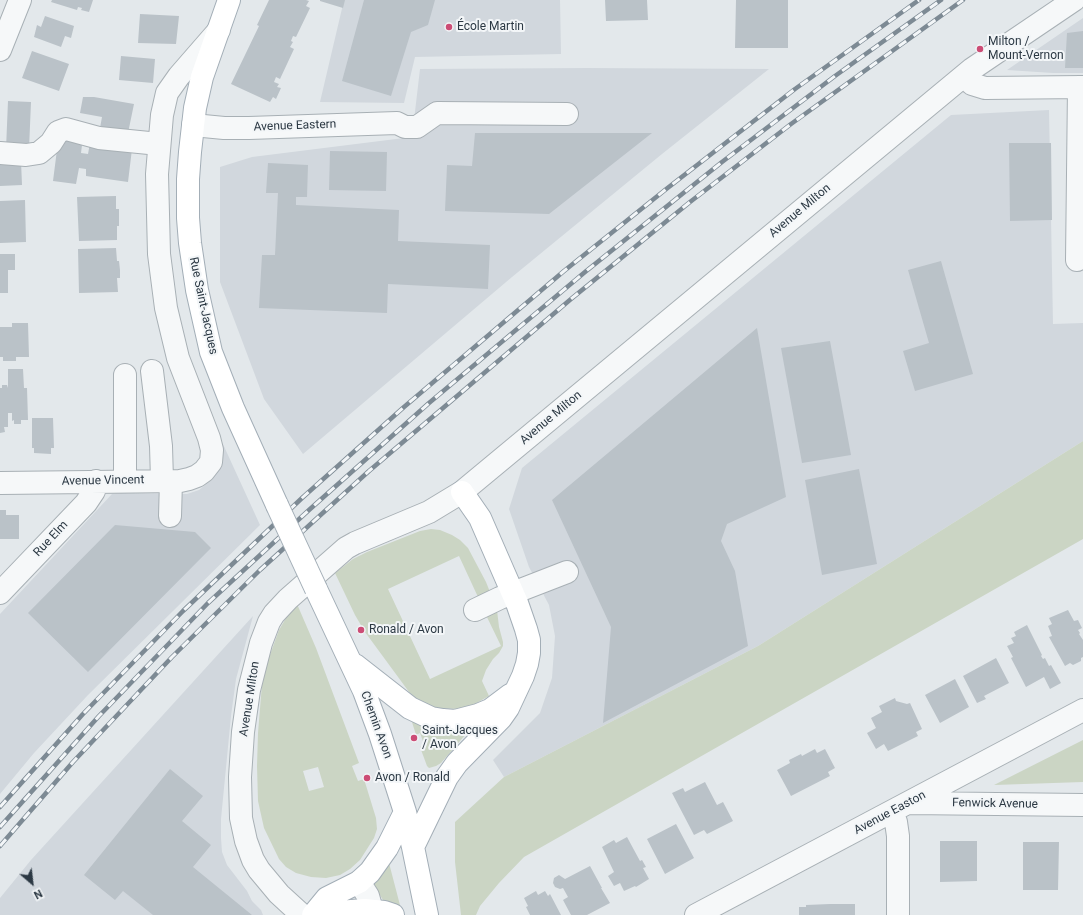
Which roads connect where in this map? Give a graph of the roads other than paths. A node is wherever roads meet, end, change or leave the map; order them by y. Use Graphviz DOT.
graph roads {
  1 [pos="20,0"];
  2 [pos="230,0"];
  3 [pos="1074,0"];
  4 [pos="219,29"];
  5 [pos="0,50"];
  6 [pos="964,76"];
  7 [pos="1081,87"];
  8 [pos="567,114"];
  9 [pos="193,125"];
  10 [pos="159,144"];
  11 [pos="0,152"];
  12 [pos="1077,260"];
  13 [pos="152,371"];
  14 [pos="125,375"];
  15 [pos="204,471"];
  16 [pos="166,480"];
  17 [pos="96,481"];
  18 [pos="125,481"];
  19 [pos="0,483"];
  20 [pos="462,492"];
  21 [pos="170,516"];
  22 [pos="567,572"];
  23 [pos="316,589"];
  24 [pos="513,593"];
  25 [pos="0,594"];
  26 [pos="475,610"];
  27 [pos="352,663"];
  28 [pos="519,685"];
  29 [pos="1083,710"];
  30 [pos="1083,805"];
  31 [pos="899,808"];
  32 [pos="405,812"];
  33 [pos="413,847"];
  34 [pos="358,882"];
  35 [pos="372,910"];
  36 [pos="302,915"];
  37 [pos="313,915"];
  38 [pos="326,915"];
  39 [pos="393,915"];
  40 [pos="427,915"];
  41 [pos="696,915"];
  42 [pos="898,915"];
  1 -- 5 [label="street"];
  2 -- 4 [label="main road, Rue Saint-Jacques"];
  3 -- 6 [label="street, Avenue Milton"];
  4 -- 9 [label="main road, Rue Saint-Jacques"];
  4 -- 10 [label="street, Rue Saint-Jacques"];
  6 -- 7 [label="street"];
  6 -- 20 [label="street, Avenue Milton"];
  7 -- 12 [label="street"];
  8 -- 9 [label="street, Avenue Eastern"];
  9 -- 23 [label="main road, Rue Saint-Jacques, bridge"];
  10 -- 11 [label="street"];
  10 -- 15 [label="street, Rue Saint-Jacques"];
  13 -- 16 [label="street"];
  14 -- 18 [label="street"];
  15 -- 16 [label="street, Avenue Vincent"];
  16 -- 18 [label="street, Avenue Vincent"];
  16 -- 21 [label="street"];
  17 -- 18 [label="street, Avenue Vincent"];
  17 -- 19 [label="street, Avenue Vincent"];
  17 -- 25 [label="street, Rue Elm"];
  20 -- 24 [label="main road"];
  20 -- 36 [label="street, Avenue Milton"];
  22 -- 24 [label="street"];
  23 -- 27 [label="main road, Chemin Avon"];
  24 -- 26 [label="street"];
  24 -- 28 [label="main road"];
  27 -- 28 [label="main road"];
  27 -- 32 [label="main road, Chemin Avon"];
  28 -- 33 [label="main road"];
  29 -- 31 [label="street, Avenue Easton"];
  30 -- 31 [label="street, Fenwick Avenue"];
  31 -- 41 [label="street, Avenue Easton"];
  31 -- 42 [label="street"];
  32 -- 33 [label="main road, Chemin Avon"];
  32 -- 34 [label="main road"];
  33 -- 40 [label="main road, Chemin Avon"];
  34 -- 35 [label="street"];
  34 -- 37 [label="main road"];
  35 -- 38 [label="main road"];
  35 -- 39 [label="main road"];
}
